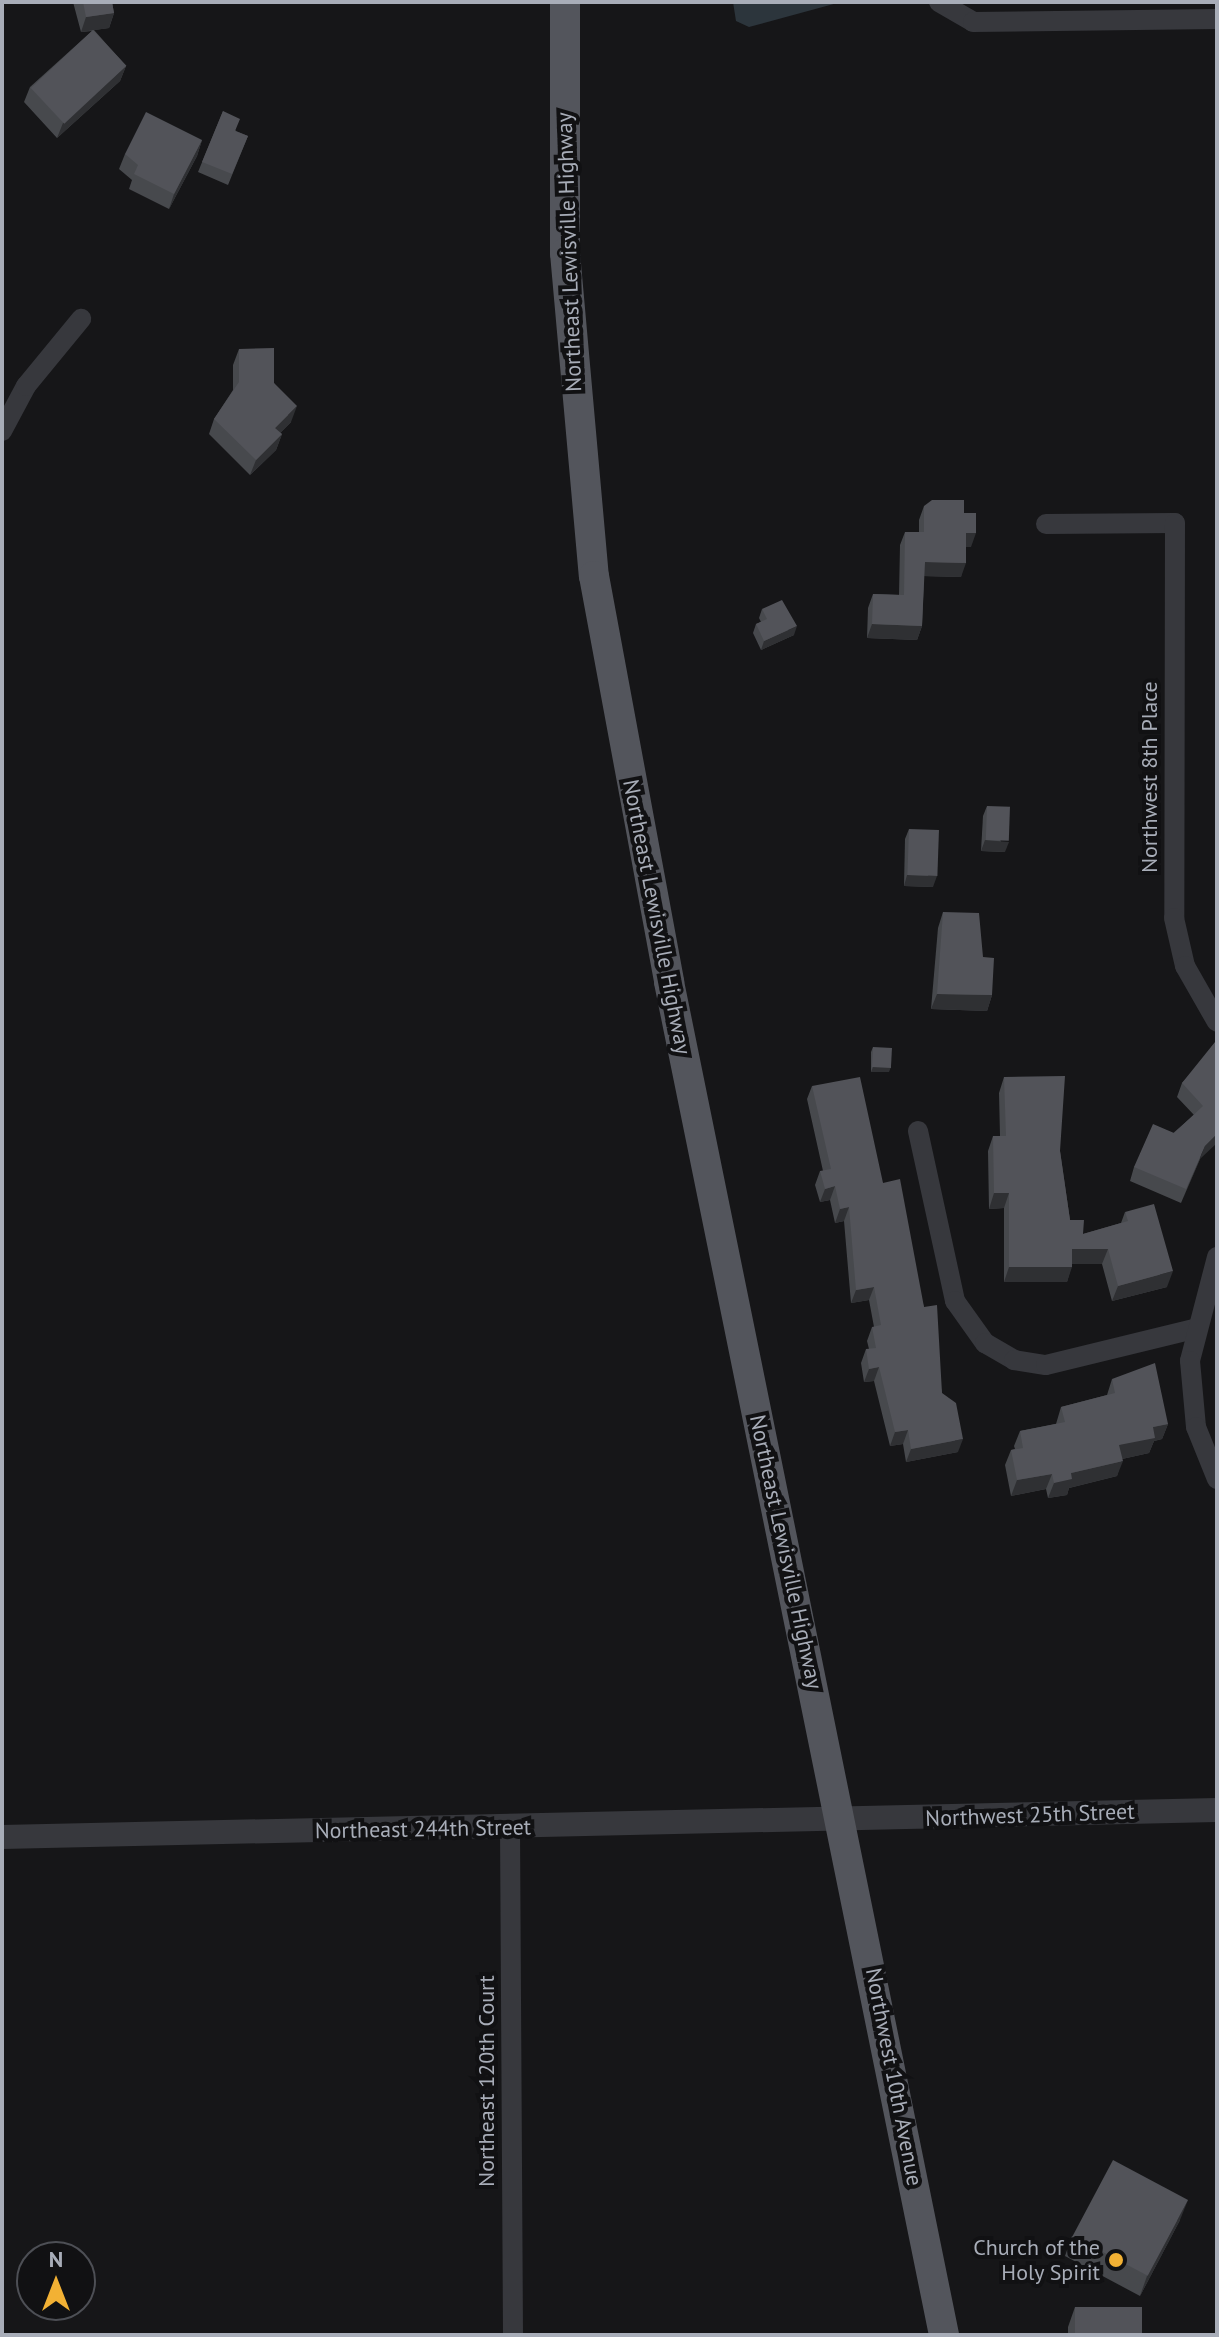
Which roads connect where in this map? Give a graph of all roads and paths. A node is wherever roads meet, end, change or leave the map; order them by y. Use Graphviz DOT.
graph roads {
  1 [pos="565,2"];
  2 [pos="942,6"];
  3 [pos="1217,19"];
  4 [pos="81,319"];
  5 [pos="2,431"];
  6 [pos="1046,524"];
  7 [pos="1217,1022"];
  8 [pos="918,1131"];
  9 [pos="1217,1257"];
  10 [pos="1194,1329"];
  11 [pos="1217,1479"];
  12 [pos="1217,1810"];
  13 [pos="844,1820"];
  14 [pos="510,1828"];
  15 [pos="2,1837"];
  16 [pos="513,2335"];
  17 [pos="944,2335"];
  1 -- 13 [label="main road, Northeast Lewisville Highway"];
  2 -- 3 [label="street"];
  4 -- 5 [label="street"];
  6 -- 7 [label="street, Northwest 8th Place"];
  8 -- 10 [label="street"];
  9 -- 10 [label="street"];
  10 -- 11 [label="street"];
  12 -- 13 [label="street, Northwest 25th Street"];
  13 -- 14 [label="street, Northeast 244th Street"];
  13 -- 17 [label="main road, Northwest 10th Avenue"];
  14 -- 15 [label="street, Northeast 244th Street"];
  14 -- 16 [label="street, Northeast 120th Court"];
}
